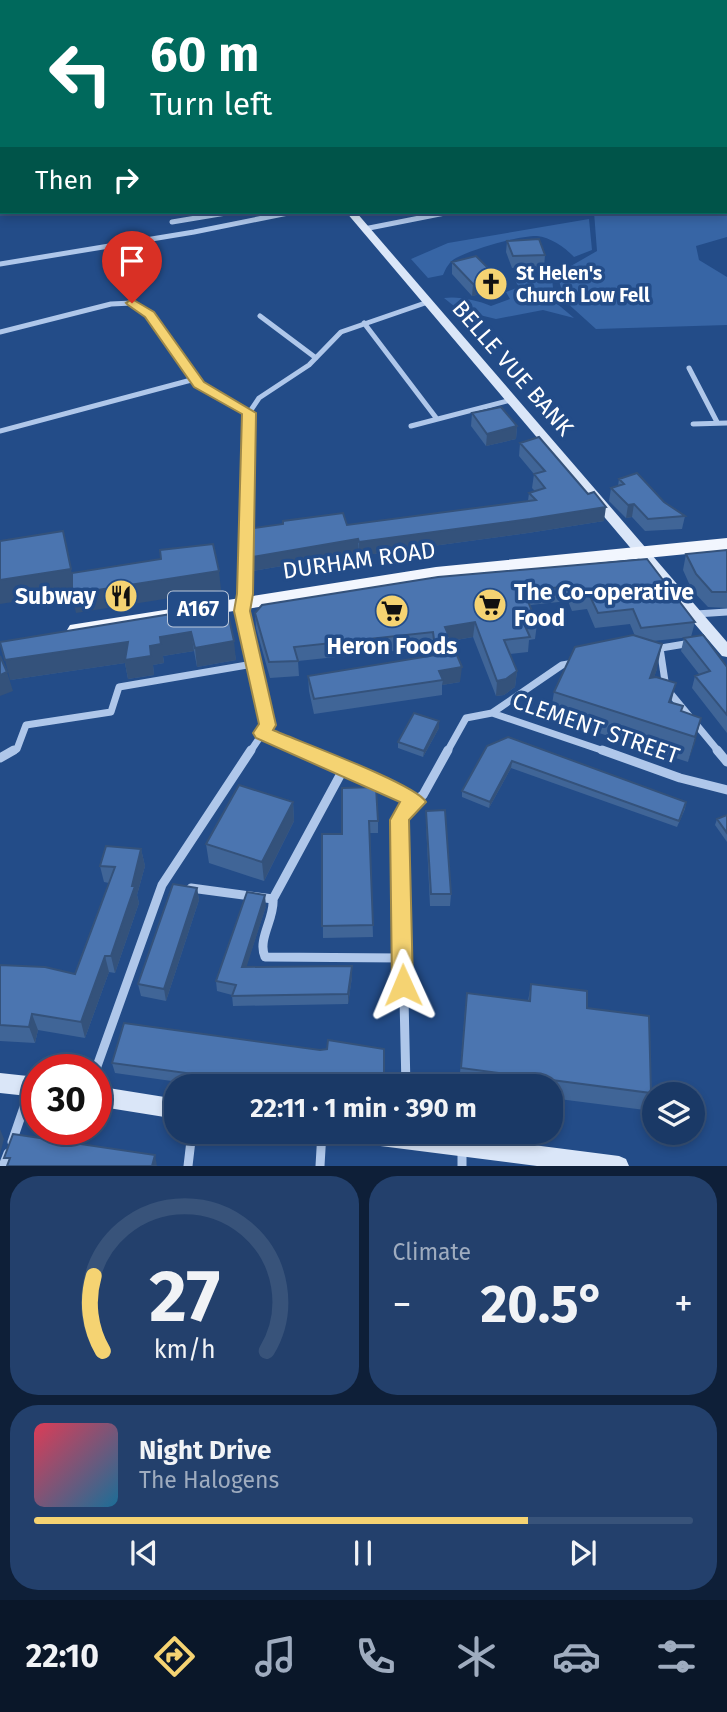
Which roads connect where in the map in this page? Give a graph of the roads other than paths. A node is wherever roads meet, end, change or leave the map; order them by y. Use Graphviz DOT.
graph roads {
  1 [pos="220,214"];
  2 [pos="282,214"];
  3 [pos="353,214"];
  4 [pos="440,214"];
  5 [pos="172,222"];
  6 [pos="364,229"];
  7 [pos="0,264"];
  8 [pos="428,302"];
  9 [pos="260,316"];
  10 [pos="364,323"];
  11 [pos="0,332"];
  12 [pos="316,358"];
  13 [pos="689,368"];
  14 [pos="195,379"];
  15 [pos="511,400"];
  16 [pos="249,413"];
  17 [pos="437,419"];
  18 [pos="717,422"];
  19 [pos="727,423"];
  20 [pos="693,424"];
  21 [pos="411,426"];
  22 [pos="0,432"];
  23 [pos="727,544"];
  24 [pos="644,552"];
  25 [pos="243,602"];
  26 [pos="727,612"];
  27 [pos="696,614"];
  28 [pos="64,632"];
  29 [pos="716,638"];
  30 [pos="660,648"];
  31 [pos="648,650"];
  32 [pos="727,652"];
  33 [pos="586,661"];
  34 [pos="253,664"];
  35 [pos="492,713"];
  36 [pos="262,733"];
  37 [pos="0,758"];
  38 [pos="727,762"];
  39 [pos="344,768"];
  40 [pos="727,790"];
  41 [pos="416,802"];
  42 [pos="162,885"];
  43 [pos="273,899"];
  44 [pos="402,958"];
  45 [pos="101,1054"];
  46 [pos="406,1074"];
  47 [pos="0,1083"];
  48 [pos="21,1085"];
  49 [pos="112,1099"];
  50 [pos="164,1107"];
  51 [pos="21,1120"];
  52 [pos="191,1144"];
  53 [pos="321,1144"];
  54 [pos="429,1144"];
  55 [pos="462,1156"];
  56 [pos="3,1166"];
  57 [pos="188,1166"];
  58 [pos="320,1166"];
  59 [pos="620,1166"];
  1 -- 5 [label="street"];
  2 -- 7 [label="street"];
  3 -- 6 [label="street, BELLE VUE BANK"];
  4 -- 6 [label="street"];
  6 -- 8 [label="street, BELLE VUE BANK"];
  8 -- 10 [label="street"];
  8 -- 15 [label="street, BELLE VUE BANK"];
  9 -- 12 [label="street"];
  10 -- 12 [label="street"];
  10 -- 17 [label="street"];
  11 -- 14 [label="street"];
  12 -- 16 [label="street"];
  13 -- 18 [label="street"];
  14 -- 16 [label="street"];
  14 -- 22 [label="street"];
  15 -- 17 [label="street"];
  15 -- 24 [label="street, BELLE VUE BANK"];
  16 -- 25 [label="street"];
  17 -- 21 [label="street"];
  18 -- 19 [label="street"];
  18 -- 20 [label="street"];
  23 -- 24 [label="main road, DURHAM ROAD / A167"];
  24 -- 25 [label="main road, DURHAM ROAD / A167"];
  24 -- 27 [label="street, BELLE VUE BANK"];
  25 -- 28 [label="main road, DURHAM ROAD / A167"];
  25 -- 34 [label="street"];
  26 -- 27 [label="street"];
  27 -- 29 [label="street, BELLE VUE BANK"];
  29 -- 30 [label="street"];
  29 -- 32 [label="street, BELLE VUE BANK"];
  30 -- 31 [label="street"];
  30 -- 38 [label="street"];
  33 -- 35 [label="street"];
  34 -- 36 [label="street"];
  34 -- 37 [label="street"];
  35 -- 40 [label="street, CLEMENT STREET"];
  35 -- 41 [label="street, CLEMENT STREET"];
  36 -- 39 [label="street"];
  36 -- 42 [label="street"];
  39 -- 41 [label="street"];
  39 -- 43 [label="street"];
  41 -- 44 [label="street, CLEMENT STREET"];
  42 -- 43 [label="street"];
  42 -- 45 [label="street"];
  43 -- 44 [label="street"];
  44 -- 46 [label="street, CLEMENT STREET"];
  47 -- 48 [label="street"];
  49 -- 50 [label="street"];
  51 -- 56 [label="street"];
  52 -- 57 [label="street"];
  53 -- 58 [label="street"];
  54 -- 55 [label="street"];
  55 -- 59 [label="street"];
}
